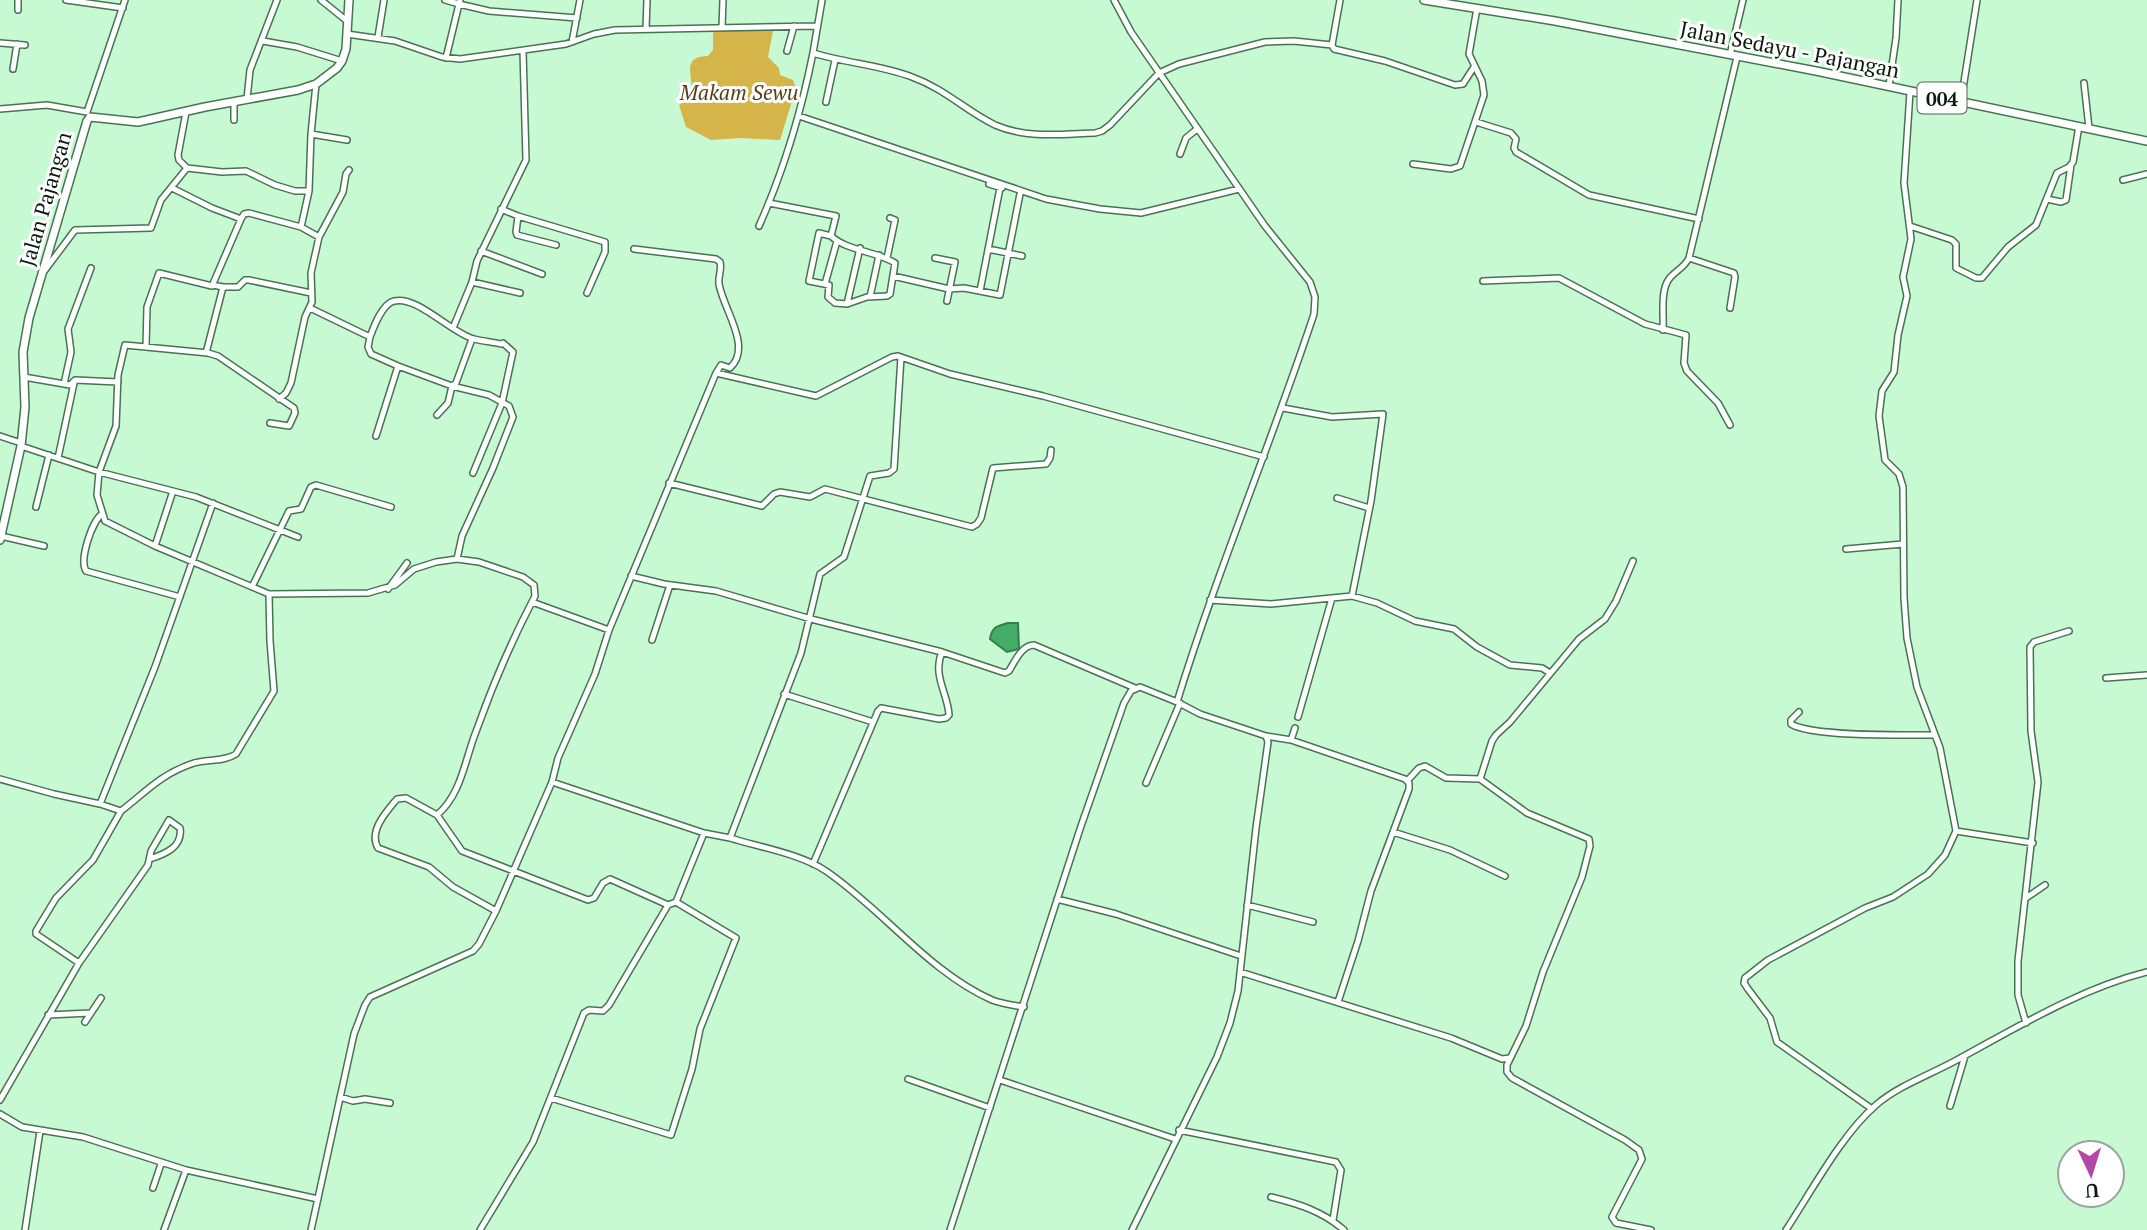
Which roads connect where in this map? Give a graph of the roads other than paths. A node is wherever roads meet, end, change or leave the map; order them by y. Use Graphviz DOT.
graph roads {
  1 [pos="18,0"];
  2 [pos="66,0"];
  3 [pos="125,0"];
  4 [pos="277,0"];
  5 [pos="321,0"];
  6 [pos="349,0"];
  7 [pos="384,0"];
  8 [pos="445,0"];
  9 [pos="580,0"];
  10 [pos="647,0"];
  11 [pos="723,0"];
  12 [pos="822,0"];
  13 [pos="1114,0"];
  14 [pos="1340,0"];
  15 [pos="1424,0"];
  16 [pos="1743,0"];
  17 [pos="1898,0"];
  18 [pos="1977,0"];
  19 [pos="460,2"];
  20 [pos="123,8"];
  21 [pos="1477,8"];
  22 [pos="18,10"];
  23 [pos="577,18"];
  24 [pos="347,21"];
  25 [pos="794,26"];
  26 [pos="817,26"];
  27 [pos="722,28"];
  28 [pos="646,29"];
  29 [pos="347,34"];
  30 [pos="378,37"];
  31 [pos="262,41"];
  32 [pos="572,42"];
  33 [pos="0,43"];
  34 [pos="1332,44"];
  35 [pos="523,51"];
  36 [pos="787,51"];
  37 [pos="813,53"];
  38 [pos="1734,56"];
  39 [pos="446,58"];
  40 [pos="835,60"];
  41 [pos="342,61"];
  42 [pos="1474,67"];
  43 [pos="13,69"];
  44 [pos="1159,73"];
  45 [pos="2084,83"];
  46 [pos="316,84"];
  47 [pos="1889,86"];
  48 [pos="1910,92"];
  49 [pos="247,99"];
  50 [pos="234,101"];
  51 [pos="1961,101"];
  52 [pos="827,102"];
  53 [pos="0,109"];
  54 [pos="186,112"];
  55 [pos="88,115"];
  56 [pos="799,116"];
  57 [pos="234,120"];
  58 [pos="1476,122"];
  59 [pos="2079,126"];
  60 [pos="2089,128"];
  61 [pos="1197,129"];
  62 [pos="312,134"];
  63 [pos="347,140"];
  64 [pos="2147,141"];
  65 [pos="1180,154"];
  66 [pos="1413,163"];
  67 [pos="2071,165"];
  68 [pos="187,168"];
  69 [pos="349,170"];
  70 [pos="2147,174"];
  71 [pos="2123,180"];
  72 [pos="989,184"];
  73 [pos="173,188"];
  74 [pos="1000,188"];
  75 [pos="1239,189"];
  76 [pos="309,191"];
  77 [pos="1020,194"];
  78 [pos="1028,198"];
  79 [pos="2047,199"];
  80 [pos="769,203"];
  81 [pos="501,209"];
  82 [pos="518,216"];
  83 [pos="890,218"];
  84 [pos="241,219"];
  85 [pos="1699,219"];
  86 [pos="759,226"];
  87 [pos="1910,226"];
  88 [pos="301,227"];
  89 [pos="831,236"];
  90 [pos="319,237"];
  91 [pos="836,241"];
  92 [pos="556,245"];
  93 [pos="634,248"];
  94 [pos="860,248"];
  95 [pos="988,249"];
  96 [pos="481,251"];
  97 [pos="1008,253"];
  98 [pos="878,255"];
  99 [pos="1022,256"];
  100 [pos="887,258"];
  101 [pos="936,258"];
  102 [pos="1689,258"];
  103 [pos="91,268"];
  104 [pos="42,272"];
  105 [pos="542,274"];
  106 [pos="893,276"];
  107 [pos="1483,281"];
  108 [pos="472,282"];
  109 [pos="213,285"];
  110 [pos="825,285"];
  111 [pos="223,287"];
  112 [pos="949,289"];
  113 [pos="980,291"];
  114 [pos="312,293"];
  115 [pos="520,293"];
  116 [pos="587,293"];
  117 [pos="870,297"];
  118 [pos="947,301"];
  119 [pos="847,304"];
  120 [pos="310,308"];
  121 [pos="1730,308"];
  122 [pos="453,328"];
  123 [pos="1663,330"];
  124 [pos="370,337"];
  125 [pos="472,339"];
  126 [pos="146,347"];
  127 [pos="206,353"];
  128 [pos="901,357"];
  129 [pos="398,366"];
  130 [pos="716,373"];
  131 [pos="24,377"];
  132 [pos="76,380"];
  133 [pos="118,382"];
  134 [pos="64,384"];
  135 [pos="452,386"];
  136 [pos="279,399"];
  137 [pos="502,403"];
  138 [pos="1283,408"];
  139 [pos="438,415"];
  140 [pos="270,423"];
  141 [pos="1730,425"];
  142 [pos="0,436"];
  143 [pos="376,436"];
  144 [pos="21,444"];
  145 [pos="1051,450"];
  146 [pos="48,455"];
  147 [pos="1264,457"];
  148 [pos="58,458"];
  149 [pos="99,472"];
  150 [pos="473,473"];
  151 [pos="669,483"];
  152 [pos="173,491"];
  153 [pos="863,497"];
  154 [pos="1337,498"];
  155 [pos="213,503"];
  156 [pos="36,507"];
  157 [pos="391,507"];
  158 [pos="1369,508"];
  159 [pos="102,514"];
  160 [pos="2,522"];
  161 [pos="279,531"];
  162 [pos="298,537"];
  163 [pos="1,538"];
  164 [pos="1903,544"];
  165 [pos="44,546"];
  166 [pos="155,546"];
  167 [pos="1846,549"];
  168 [pos="457,559"];
  169 [pos="1633,561"];
  170 [pos="407,562"];
  171 [pos="193,563"];
  172 [pos="631,576"];
  173 [pos="670,585"];
  174 [pos="252,587"];
  175 [pos="388,589"];
  176 [pos="270,594"];
  177 [pos="1352,596"];
  178 [pos="180,597"];
  179 [pos="1332,598"];
  180 [pos="1210,600"];
  181 [pos="532,602"];
  182 [pos="811,619"];
  183 [pos="609,629"];
  184 [pos="2069,631"];
  185 [pos="652,640"];
  186 [pos="942,652"];
  187 [pos="1550,673"];
  188 [pos="2147,675"];
  189 [pos="2106,678"];
  190 [pos="1135,688"];
  191 [pos="784,694"];
  192 [pos="1179,703"];
  193 [pos="1799,712"];
  194 [pos="1298,716"];
  195 [pos="873,722"];
  196 [pos="1295,728"];
  197 [pos="1935,735"];
  198 [pos="1266,736"];
  199 [pos="1292,740"];
  200 [pos="0,779"];
  201 [pos="1480,779"];
  202 [pos="1407,781"];
  203 [pos="552,782"];
  204 [pos="1146,783"];
  205 [pos="100,803"];
  206 [pos="121,811"];
  207 [pos="437,815"];
  208 [pos="1955,831"];
  209 [pos="1393,832"];
  210 [pos="704,833"];
  211 [pos="730,838"];
  212 [pos="2032,843"];
  213 [pos="150,859"];
  214 [pos="813,864"];
  215 [pos="513,872"];
  216 [pos="1504,876"];
  217 [pos="2045,885"];
  218 [pos="1058,898"];
  219 [pos="2026,898"];
  220 [pos="676,902"];
  221 [pos="668,905"];
  222 [pos="1247,905"];
  223 [pos="496,911"];
  224 [pos="1313,922"];
  225 [pos="1241,956"];
  226 [pos="79,963"];
  227 [pos="1240,972"];
  228 [pos="2147,972"];
  229 [pos="102,998"];
  230 [pos="1338,1002"];
  231 [pos="1024,1007"];
  232 [pos="90,1013"];
  233 [pos="48,1015"];
  234 [pos="85,1022"];
  235 [pos="2026,1023"];
  236 [pos="1965,1056"];
  237 [pos="1510,1058"];
  238 [pos="908,1079"];
  239 [pos="1000,1080"];
  240 [pos="340,1097"];
  241 [pos="551,1098"];
  242 [pos="0,1100"];
  243 [pos="390,1102"];
  244 [pos="1950,1106"];
  245 [pos="990,1108"];
  246 [pos="1872,1109"];
  247 [pos="0,1114"];
  248 [pos="1179,1130"];
  249 [pos="40,1131"];
  250 [pos="1175,1139"];
  251 [pos="161,1164"];
  252 [pos="186,1170"];
  253 [pos="153,1188"];
  254 [pos="1271,1197"];
  255 [pos="318,1199"];
  256 [pos="1333,1220"];
  257 [pos="25,1230"];
  258 [pos="164,1230"];
  259 [pos="311,1230"];
  260 [pos="480,1230"];
  261 [pos="950,1230"];
  262 [pos="1132,1230"];
  263 [pos="1344,1230"];
  264 [pos="1651,1230"];
  265 [pos="1786,1230"];
  1 -- 22 [label="street"];
  2 -- 20 [label="street"];
  3 -- 20 [label="street"];
  4 -- 31 [label="street"];
  5 -- 24 [label="street"];
  6 -- 24 [label="main road"];
  7 -- 30 [label="street"];
  8 -- 19 [label="street"];
  9 -- 23 [label="street"];
  10 -- 28 [label="street"];
  11 -- 27 [label="street"];
  12 -- 26 [label="street"];
  13 -- 44 [label="street"];
  14 -- 34 [label="street"];
  15 -- 21 [label="main road, Jalan Sedayu - Pajangan / 004"];
  16 -- 38 [label="street"];
  17 -- 47 [label="street"];
  18 -- 51 [label="street"];
  19 -- 23 [label="street"];
  19 -- 39 [label="street"];
  20 -- 55 [label="street"];
  21 -- 38 [label="main road, Jalan Sedayu - Pajangan / 004"];
  21 -- 42 [label="street"];
  23 -- 32 [label="street"];
  24 -- 29 [label="main road"];
  25 -- 26 [label="street"];
  25 -- 27 [label="street"];
  25 -- 36 [label="street"];
  26 -- 37 [label="street"];
  27 -- 28 [label="street"];
  28 -- 32 [label="street"];
  29 -- 30 [label="street"];
  29 -- 41 [label="main road"];
  30 -- 39 [label="street"];
  31 -- 41 [label="street"];
  31 -- 49 [label="street"];
  32 -- 35 [label="street"];
  33 -- 43 [label="street"];
  34 -- 42 [label="street"];
  34 -- 44 [label="street"];
  35 -- 39 [label="street"];
  35 -- 81 [label="street"];
  37 -- 40 [label="street"];
  37 -- 56 [label="street"];
  38 -- 47 [label="main road, Jalan Sedayu - Pajangan / 004"];
  38 -- 85 [label="street"];
  40 -- 44 [label="street"];
  40 -- 52 [label="street"];
  41 -- 46 [label="main road, Jalan Pajangan"];
  42 -- 58 [label="street"];
  44 -- 61 [label="street"];
  45 -- 60 [label="street"];
  46 -- 49 [label="main road, Jalan Pajangan"];
  46 -- 62 [label="street"];
  47 -- 48 [label="main road, Jalan Sedayu - Pajangan / 004"];
  48 -- 51 [label="main road, Jalan Sedayu - Pajangan / 004"];
  48 -- 87 [label="street"];
  49 -- 50 [label="main road, Jalan Pajangan"];
  50 -- 54 [label="main road, Jalan Pajangan"];
  50 -- 57 [label="street"];
  51 -- 59 [label="main road, Jalan Sedayu - Pajangan / 004"];
  53 -- 55 [label="street"];
  54 -- 55 [label="main road, Jalan Pajangan"];
  54 -- 68 [label="street"];
  55 -- 104 [label="main road, Jalan Pajangan"];
  56 -- 75 [label="street"];
  56 -- 80 [label="street"];
  58 -- 66 [label="street"];
  58 -- 85 [label="street"];
  59 -- 60 [label="main road, Jalan Sedayu - Pajangan / 004"];
  59 -- 67 [label="street"];
  60 -- 64 [label="main road, Jalan Sedayu - Pajangan / 004"];
  61 -- 65 [label="street"];
  61 -- 75 [label="street"];
  62 -- 63 [label="street"];
  62 -- 76 [label="street"];
  67 -- 79 [label="street"];
  67 -- 79 [label="street"];
  68 -- 73 [label="street"];
  68 -- 76 [label="street"];
  69 -- 90 [label="street"];
  70 -- 71 [label="street"];
  72 -- 74 [label="street"];
  73 -- 84 [label="street"];
  73 -- 104 [label="street"];
  74 -- 77 [label="street"];
  74 -- 95 [label="street"];
  75 -- 138 [label="street"];
  76 -- 88 [label="street"];
  77 -- 78 [label="street"];
  77 -- 97 [label="street"];
  79 -- 87 [label="street"];
  80 -- 86 [label="street"];
  80 -- 89 [label="street"];
  81 -- 82 [label="street"];
  81 -- 96 [label="street"];
  82 -- 92 [label="street"];
  82 -- 116 [label="street"];
  83 -- 100 [label="street"];
  84 -- 88 [label="street"];
  84 -- 109 [label="street"];
  85 -- 102 [label="street"];
  87 -- 164 [label="street"];
  88 -- 90 [label="street"];
  89 -- 91 [label="street"];
  89 -- 110 [label="street"];
  90 -- 114 [label="street"];
  91 -- 94 [label="street"];
  91 -- 110 [label="street"];
  93 -- 130 [label="street"];
  94 -- 98 [label="street"];
  94 -- 119 [label="street"];
  95 -- 97 [label="street"];
  95 -- 113 [label="street"];
  96 -- 105 [label="street"];
  96 -- 108 [label="street"];
  97 -- 99 [label="street"];
  97 -- 113 [label="street"];
  98 -- 100 [label="street"];
  98 -- 117 [label="street"];
  100 -- 106 [label="street"];
  101 -- 112 [label="street"];
  102 -- 121 [label="street"];
  102 -- 123 [label="street"];
  103 -- 134 [label="street"];
  104 -- 131 [label="main road, Jalan Pajangan"];
  106 -- 112 [label="street"];
  106 -- 117 [label="street"];
  107 -- 123 [label="street"];
  108 -- 115 [label="street"];
  108 -- 122 [label="street"];
  109 -- 111 [label="street"];
  109 -- 126 [label="street"];
  110 -- 119 [label="street"];
  111 -- 114 [label="street"];
  111 -- 127 [label="street"];
  112 -- 113 [label="street"];
  112 -- 118 [label="street"];
  114 -- 120 [label="street"];
  117 -- 119 [label="street"];
  120 -- 124 [label="street"];
  120 -- 136 [label="street"];
  122 -- 124 [label="street"];
  122 -- 125 [label="street"];
  123 -- 141 [label="street"];
  124 -- 129 [label="street"];
  125 -- 135 [label="street"];
  125 -- 137 [label="street"];
  126 -- 127 [label="street"];
  126 -- 133 [label="street"];
  127 -- 136 [label="street"];
  128 -- 130 [label="street"];
  128 -- 147 [label="street"];
  128 -- 153 [label="street"];
  129 -- 135 [label="street"];
  129 -- 143 [label="street"];
  130 -- 151 [label="street"];
  131 -- 134 [label="street"];
  131 -- 144 [label="main road, Jalan Pajangan"];
  132 -- 133 [label="street"];
  132 -- 134 [label="street"];
  132 -- 148 [label="street"];
  133 -- 149 [label="street"];
  135 -- 137 [label="street"];
  135 -- 139 [label="street"];
  136 -- 140 [label="street"];
  137 -- 150 [label="street"];
  137 -- 168 [label="street"];
  138 -- 147 [label="street"];
  138 -- 158 [label="street"];
  142 -- 144 [label="street"];
  144 -- 146 [label="street"];
  144 -- 160 [label="main road, Jalan Pajangan"];
  145 -- 153 [label="street"];
  146 -- 148 [label="street"];
  146 -- 156 [label="street"];
  147 -- 180 [label="street"];
  148 -- 149 [label="street"];
  149 -- 152 [label="street"];
  149 -- 159 [label="street"];
  151 -- 153 [label="street"];
  151 -- 172 [label="street"];
  152 -- 155 [label="street"];
  152 -- 166 [label="street"];
  153 -- 182 [label="street"];
  154 -- 158 [label="street"];
  155 -- 161 [label="street"];
  155 -- 171 [label="street"];
  157 -- 161 [label="street"];
  158 -- 177 [label="street"];
  159 -- 166 [label="street"];
  159 -- 178 [label="street"];
  160 -- 163 [label="main road, Jalan Pajangan"];
  161 -- 162 [label="street"];
  161 -- 174 [label="street"];
  163 -- 165 [label="street"];
  164 -- 167 [label="street"];
  164 -- 197 [label="street"];
  166 -- 171 [label="street"];
  168 -- 175 [label="street"];
  168 -- 181 [label="street"];
  169 -- 187 [label="street"];
  170 -- 175 [label="street"];
  171 -- 174 [label="street"];
  171 -- 178 [label="street"];
  172 -- 173 [label="street"];
  172 -- 183 [label="street"];
  173 -- 182 [label="street"];
  173 -- 185 [label="street"];
  174 -- 176 [label="street"];
  175 -- 176 [label="street"];
  176 -- 206 [label="street"];
  177 -- 179 [label="street"];
  177 -- 187 [label="street"];
  178 -- 205 [label="street"];
  179 -- 180 [label="street"];
  179 -- 194 [label="street"];
  180 -- 192 [label="street"];
  181 -- 183 [label="street"];
  181 -- 207 [label="street"];
  182 -- 186 [label="street"];
  182 -- 191 [label="street"];
  183 -- 203 [label="street"];
  184 -- 212 [label="street"];
  186 -- 190 [label="street"];
  186 -- 195 [label="street"];
  187 -- 201 [label="street"];
  188 -- 189 [label="street"];
  190 -- 192 [label="street"];
  190 -- 218 [label="street"];
  191 -- 195 [label="street"];
  191 -- 211 [label="street"];
  192 -- 198 [label="street"];
  192 -- 204 [label="street"];
  193 -- 197 [label="street"];
  195 -- 214 [label="street"];
  196 -- 199 [label="street"];
  197 -- 208 [label="street"];
  198 -- 199 [label="street"];
  198 -- 222 [label="street"];
  199 -- 202 [label="street"];
  200 -- 205 [label="street"];
  201 -- 202 [label="street"];
  201 -- 237 [label="street"];
  202 -- 209 [label="street"];
  203 -- 210 [label="street"];
  203 -- 215 [label="street"];
  205 -- 206 [label="street"];
  206 -- 226 [label="street"];
  207 -- 215 [label="street"];
  207 -- 223 [label="street"];
  208 -- 212 [label="street"];
  208 -- 246 [label="street"];
  209 -- 216 [label="street"];
  209 -- 230 [label="street"];
  210 -- 211 [label="street"];
  210 -- 220 [label="street"];
  211 -- 214 [label="street"];
  212 -- 219 [label="street"];
  213 -- 213 [label="street"];
  213 -- 226 [label="street"];
  214 -- 231 [label="street"];
  215 -- 221 [label="street"];
  215 -- 223 [label="street"];
  217 -- 219 [label="street"];
  218 -- 225 [label="street"];
  218 -- 231 [label="street"];
  219 -- 235 [label="street"];
  220 -- 221 [label="street"];
  220 -- 241 [label="street"];
  221 -- 241 [label="street"];
  222 -- 224 [label="street"];
  222 -- 225 [label="street"];
  223 -- 240 [label="street"];
  225 -- 227 [label="street"];
  226 -- 233 [label="street"];
  227 -- 230 [label="street"];
  227 -- 248 [label="street"];
  228 -- 235 [label="street"];
  229 -- 232 [label="street"];
  230 -- 237 [label="street"];
  231 -- 239 [label="street"];
  232 -- 233 [label="street"];
  232 -- 234 [label="street"];
  233 -- 242 [label="street"];
  235 -- 236 [label="street"];
  236 -- 244 [label="street"];
  236 -- 246 [label="street"];
  237 -- 264 [label="street"];
  238 -- 245 [label="street"];
  239 -- 245 [label="street"];
  239 -- 250 [label="street"];
  240 -- 243 [label="street"];
  240 -- 255 [label="street"];
  241 -- 260 [label="street"];
  245 -- 261 [label="street"];
  246 -- 265 [label="street"];
  247 -- 249 [label="street"];
  248 -- 250 [label="street"];
  248 -- 256 [label="street"];
  249 -- 251 [label="street"];
  249 -- 257 [label="street"];
  250 -- 262 [label="street"];
  251 -- 252 [label="street"];
  251 -- 253 [label="street"];
  252 -- 255 [label="street"];
  252 -- 258 [label="street"];
  254 -- 256 [label="street"];
  255 -- 259 [label="street"];
  256 -- 263 [label="street"];
}
